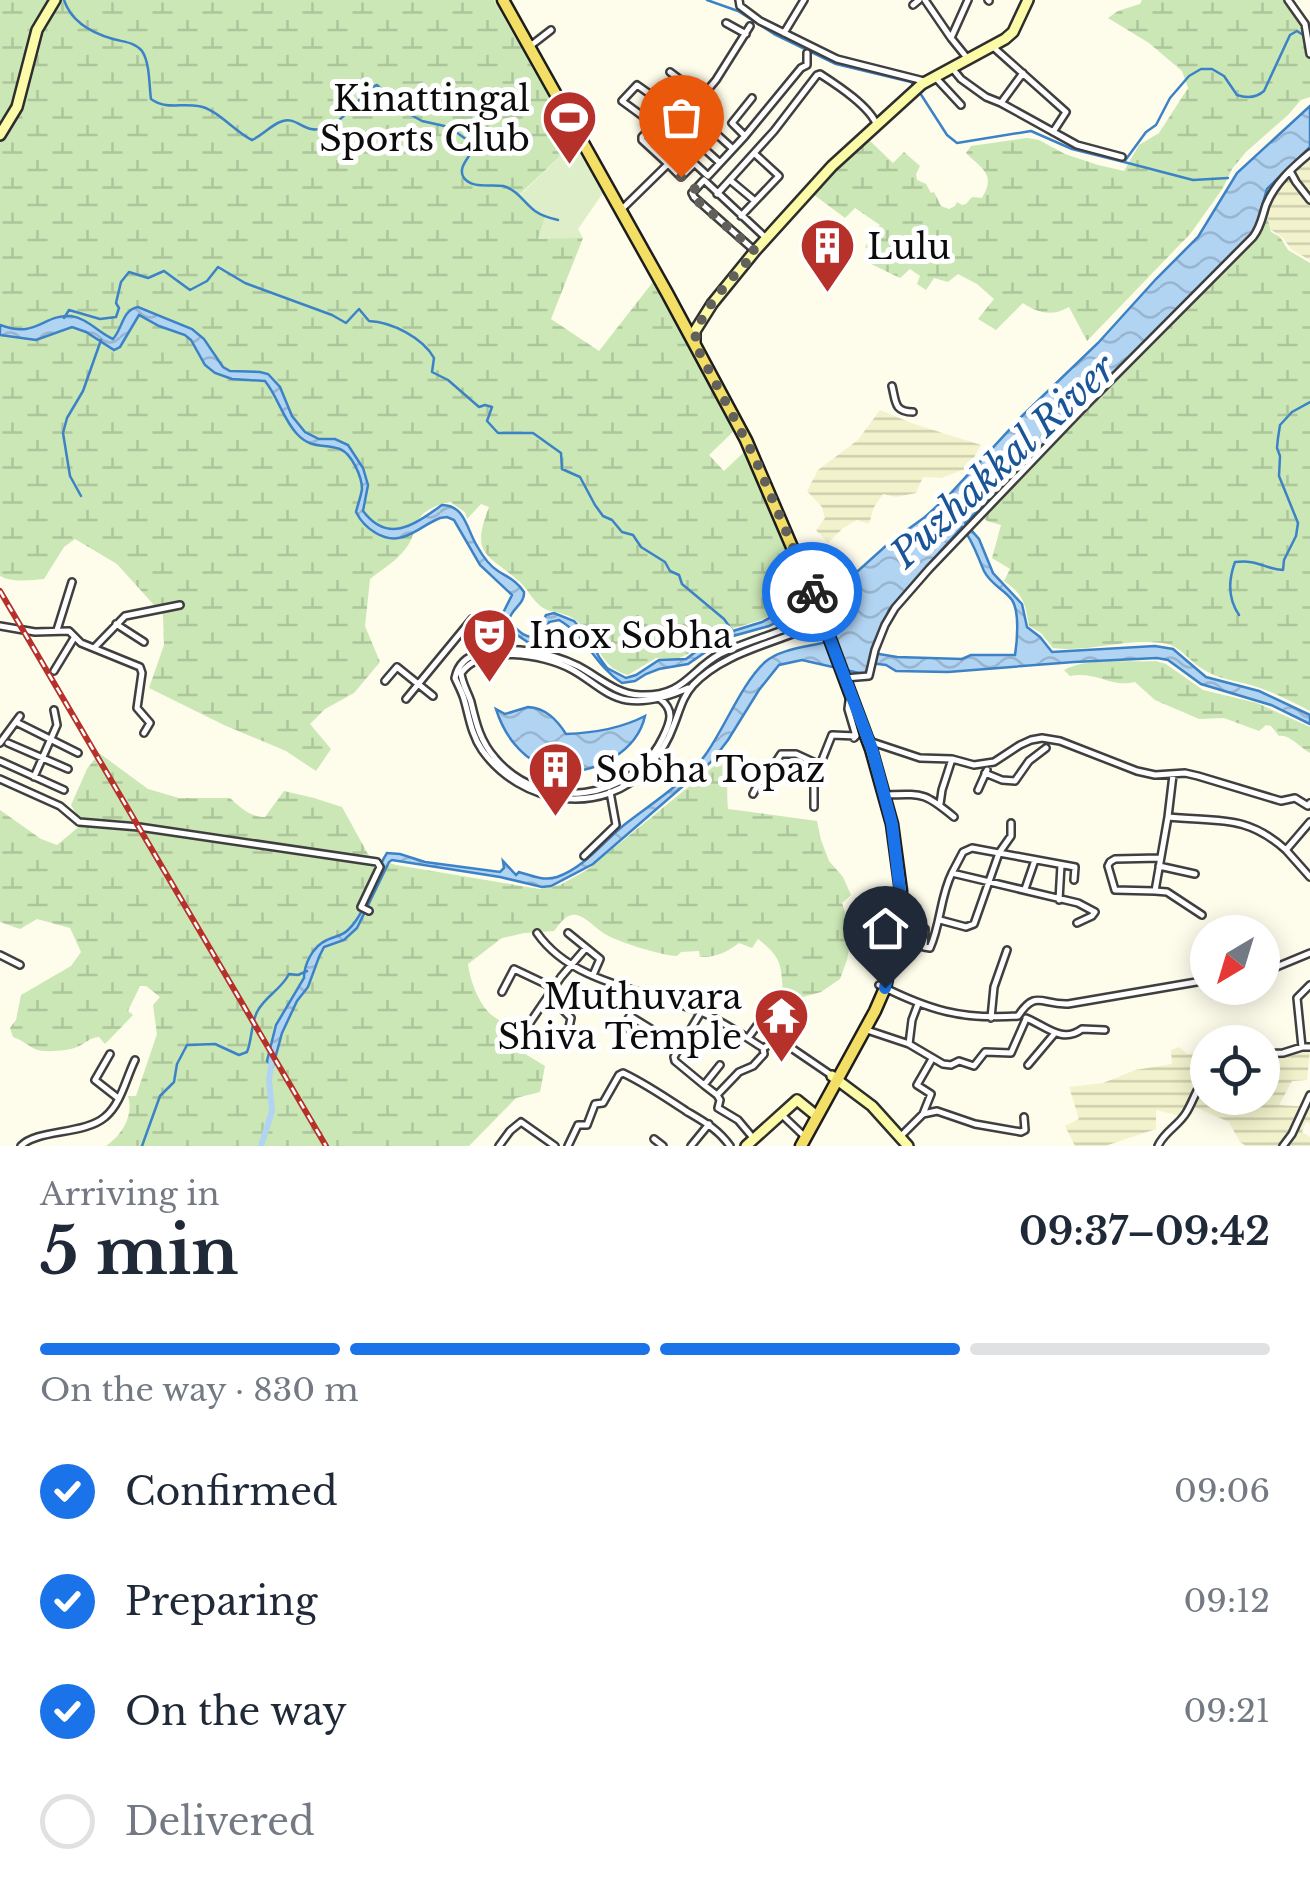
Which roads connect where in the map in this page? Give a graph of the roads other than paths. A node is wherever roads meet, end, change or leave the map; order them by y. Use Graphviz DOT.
graph roads {
  1 [pos="55,0"];
  2 [pos="739,0"];
  3 [pos="804,0"];
  4 [pos="1028,0"];
  5 [pos="1288,0"];
  6 [pos="504,1"];
  7 [pos="966,1"];
  8 [pos="919,2"];
  9 [pos="726,23"];
  10 [pos="750,26"];
  11 [pos="551,30"];
  12 [pos="784,33"];
  13 [pos="746,34"];
  14 [pos="951,38"];
  15 [pos="1308,40"];
  16 [pos="529,46"];
  17 [pos="992,46"];
  18 [pos="809,49"];
  19 [pos="1310,54"];
  20 [pos="968,59"];
  21 [pos="807,65"];
  22 [pos="952,68"];
  23 [pos="670,72"];
  24 [pos="1024,72"];
  25 [pos="816,75"];
  26 [pos="928,81"];
  27 [pos="752,98"];
  28 [pos="678,99"];
  29 [pos="1001,103"];
  30 [pos="961,106"];
  31 [pos="668,111"];
  32 [pos="690,111"];
  33 [pos="654,126"];
  34 [pos="876,126"];
  35 [pos="1053,132"];
  36 [pos="0,135"];
  37 [pos="745,136"];
  38 [pos="733,149"];
  39 [pos="754,153"];
  40 [pos="1310,153"];
  41 [pos="1122,157"];
  42 [pos="695,163"];
  43 [pos="720,163"];
  44 [pos="668,164"];
  45 [pos="1290,171"];
  46 [pos="681,177"];
  47 [pos="706,178"];
  48 [pos="730,180"];
  49 [pos="695,189"];
  50 [pos="716,194"];
  51 [pos="1310,200"];
  52 [pos="755,202"];
  53 [pos="620,212"];
  54 [pos="741,216"];
  55 [pos="767,239"];
  56 [pos="756,252"];
  57 [pos="712,304"];
  58 [pos="682,321"];
  59 [pos="695,344"];
  60 [pos="892,386"];
  61 [pos="913,412"];
  62 [pos="744,440"];
  63 [pos="72,582"];
  64 [pos="180,605"];
  65 [pos="817,616"];
  66 [pos="472,619"];
  67 [pos="116,624"];
  68 [pos="0,626"];
  69 [pos="58,630"];
  70 [pos="74,638"];
  71 [pos="828,639"];
  72 [pos="144,642"];
  73 [pos="94,648"];
  74 [pos="577,669"];
  75 [pos="54,671"];
  76 [pos="842,676"];
  77 [pos="385,681"];
  78 [pos="418,684"];
  79 [pos="691,687"];
  80 [pos="677,691"];
  81 [pos="434,696"];
  82 [pos="850,697"];
  83 [pos="659,698"];
  84 [pos="406,699"];
  85 [pos="468,702"];
  86 [pos="681,704"];
  87 [pos="54,710"];
  88 [pos="672,714"];
  89 [pos="144,732"];
  90 [pos="51,740"];
  91 [pos="4,743"];
  92 [pos="1046,748"];
  93 [pos="78,753"];
  94 [pos="42,758"];
  95 [pos="952,759"];
  96 [pos="0,761"];
  97 [pos="990,763"];
  98 [pos="820,765"];
  99 [pos="68,769"];
  100 [pos="985,773"];
  101 [pos="1172,775"];
  102 [pos="34,777"];
  103 [pos="0,779"];
  104 [pos="64,790"];
  105 [pos="978,790"];
  106 [pos="610,792"];
  107 [pos="753,794"];
  108 [pos="885,795"];
  109 [pos="940,804"];
  110 [pos="1309,805"];
  111 [pos="814,807"];
  112 [pos="954,817"];
  113 [pos="1168,817"];
  114 [pos="1310,822"];
  115 [pos="1010,823"];
  116 [pos="1286,850"];
  117 [pos="999,853"];
  118 [pos="584,856"];
  119 [pos="1035,860"];
  120 [pos="1160,862"];
  121 [pos="1061,865"];
  122 [pos="952,873"];
  123 [pos="1195,874"];
  124 [pos="1310,876"];
  125 [pos="1074,880"];
  126 [pos="990,881"];
  127 [pos="1024,890"];
  128 [pos="1155,890"];
  129 [pos="1059,900"];
  130 [pos="366,909"];
  131 [pos="1202,915"];
  132 [pos="898,920"];
  133 [pos="940,920"];
  134 [pos="1077,923"];
  135 [pos="537,933"];
  136 [pos="568,933"];
  137 [pos="585,949"];
  138 [pos="1007,950"];
  139 [pos="1310,954"];
  140 [pos="0,955"];
  141 [pos="571,964"];
  142 [pos="20,965"];
  143 [pos="1280,966"];
  144 [pos="594,975"];
  145 [pos="1190,983"];
  146 [pos="1310,985"];
  147 [pos="882,986"];
  148 [pos="554,988"];
  149 [pos="502,992"];
  150 [pos="642,992"];
  151 [pos="549,996"];
  152 [pos="918,1004"];
  153 [pos="701,1012"];
  154 [pos="630,1016"];
  155 [pos="1022,1017"];
  156 [pos="991,1018"];
  157 [pos="761,1020"];
  158 [pos="527,1028"];
  159 [pos="651,1029"];
  160 [pos="864,1030"];
  161 [pos="1105,1030"];
  162 [pos="621,1032"];
  163 [pos="1055,1034"];
  164 [pos="748,1038"];
  165 [pos="566,1041"];
  166 [pos="909,1044"];
  167 [pos="1306,1047"];
  168 [pos="763,1048"];
  169 [pos="1280,1053"];
  170 [pos="110,1054"];
  171 [pos="932,1059"];
  172 [pos="136,1060"];
  173 [pos="1028,1064"];
  174 [pos="720,1066"];
  175 [pos="834,1078"];
  176 [pos="704,1085"];
  177 [pos="717,1095"];
  178 [pos="1310,1095"];
  179 [pos="118,1098"];
  180 [pos="1190,1104"];
  181 [pos="813,1113"];
  182 [pos="782,1114"];
  183 [pos="924,1114"];
  184 [pos="1024,1117"];
  185 [pos="709,1124"];
  186 [pos="654,1139"];
  187 [pos="750,1142"];
  188 [pos="800,1142"];
  189 [pos="905,1143"];
  190 [pos="21,1146"];
  191 [pos="499,1146"];
  192 [pos="555,1146"];
  193 [pos="568,1146"];
  194 [pos="662,1146"];
  195 [pos="691,1146"];
  196 [pos="730,1146"];
  197 [pos="1158,1146"];
  198 [pos="1282,1146"];
  1 -- 36 [label="main road"];
  2 -- 12 [label="street"];
  3 -- 12 [label="street"];
  4 -- 17 [label="main road"];
  5 -- 15 [label="street"];
  6 -- 16 [label="main road"];
  6 -- 62 [label="main road"];
  7 -- 14 [label="street"];
  8 -- 14 [label="street"];
  9 -- 13 [label="street"];
  10 -- 13 [label="street"];
  11 -- 16 [label="street"];
  12 -- 18 [label="street"];
  13 -- 32 [label="street"];
  14 -- 20 [label="street"];
  15 -- 19 [label="street"];
  16 -- 53 [label="main road"];
  17 -- 20 [label="main road"];
  17 -- 24 [label="street"];
  18 -- 21 [label="street"];
  18 -- 26 [label="street"];
  20 -- 22 [label="main road"];
  21 -- 25 [label="street"];
  21 -- 37 [label="street"];
  22 -- 26 [label="main road"];
  22 -- 29 [label="street"];
  23 -- 28 [label="street"];
  24 -- 29 [label="street"];
  24 -- 35 [label="street"];
  25 -- 34 [label="street"];
  25 -- 39 [label="street"];
  26 -- 30 [label="street"];
  26 -- 34 [label="main road"];
  27 -- 37 [label="street"];
  28 -- 31 [label="street"];
  28 -- 32 [label="street"];
  29 -- 35 [label="street"];
  31 -- 33 [label="street"];
  31 -- 33 [label="street"];
  31 -- 43 [label="street"];
  32 -- 38 [label="street"];
  33 -- 42 [label="street"];
  33 -- 44 [label="street"];
  34 -- 55 [label="main road"];
  35 -- 41 [label="street"];
  37 -- 38 [label="street"];
  38 -- 43 [label="street"];
  39 -- 48 [label="street"];
  39 -- 52 [label="street"];
  40 -- 45 [label="street"];
  42 -- 46 [label="street"];
  42 -- 47 [label="street"];
  43 -- 47 [label="street"];
  44 -- 46 [label="street"];
  44 -- 53 [label="street"];
  45 -- 51 [label="street"];
  45 -- 76 [label="street"];
  46 -- 49 [label="street"];
  47 -- 49 [label="street"];
  47 -- 50 [label="street"];
  48 -- 50 [label="street"];
  48 -- 52 [label="street"];
  49 -- 56 [label="street"];
  50 -- 54 [label="street"];
  52 -- 54 [label="street"];
  53 -- 58 [label="main road"];
  54 -- 55 [label="street"];
  55 -- 56 [label="main road"];
  56 -- 57 [label="main road"];
  57 -- 58 [label="main road"];
  57 -- 59 [label="main road"];
  58 -- 59 [label="main road"];
  59 -- 62 [label="main road"];
  60 -- 61 [label="street"];
  62 -- 65 [label="main road"];
  63 -- 69 [label="street"];
  64 -- 67 [label="street"];
  65 -- 71 [label="main road"];
  65 -- 71 [label="main road"];
  65 -- 79 [label="street"];
  65 -- 80 [label="street"];
  66 -- 78 [label="street"];
  67 -- 72 [label="street"];
  67 -- 73 [label="street"];
  68 -- 69 [label="street"];
  69 -- 70 [label="street"];
  70 -- 73 [label="street"];
  70 -- 75 [label="street"];
  71 -- 76 [label="main road"];
  73 -- 89 [label="street"];
  74 -- 80 [label="street"];
  74 -- 83 [label="street"];
  74 -- 85 [label="street"];
  76 -- 82 [label="main road"];
  77 -- 78 [label="street"];
  78 -- 81 [label="street"];
  78 -- 84 [label="street"];
  79 -- 80 [label="street"];
  79 -- 86 [label="street"];
  80 -- 83 [label="street"];
  80 -- 86 [label="street"];
  80 -- 88 [label="street"];
  82 -- 95 [label="street"];
  82 -- 98 [label="street"];
  82 -- 108 [label="main road"];
  82 -- 147 [label="main road"];
  83 -- 88 [label="street"];
  85 -- 88 [label="street"];
  85 -- 106 [label="street"];
  86 -- 106 [label="street"];
  87 -- 90 [label="street"];
  90 -- 91 [label="street"];
  90 -- 93 [label="street"];
  90 -- 94 [label="street"];
  91 -- 94 [label="street"];
  92 -- 100 [label="street"];
  94 -- 99 [label="street"];
  94 -- 102 [label="street"];
  95 -- 97 [label="street"];
  95 -- 109 [label="street"];
  96 -- 102 [label="street"];
  97 -- 100 [label="street"];
  97 -- 101 [label="street"];
  98 -- 107 [label="street"];
  98 -- 111 [label="street"];
  100 -- 105 [label="street"];
  101 -- 110 [label="street"];
  101 -- 113 [label="street"];
  102 -- 104 [label="street"];
  103 -- 130 [label="street"];
  106 -- 118 [label="street"];
  108 -- 109 [label="street"];
  108 -- 132 [label="main road"];
  109 -- 112 [label="street"];
  113 -- 116 [label="street"];
  113 -- 120 [label="street"];
  114 -- 116 [label="street"];
  115 -- 117 [label="street"];
  116 -- 124 [label="street"];
  117 -- 119 [label="street"];
  117 -- 122 [label="street"];
  117 -- 126 [label="street"];
  119 -- 121 [label="street"];
  119 -- 127 [label="street"];
  120 -- 123 [label="street"];
  120 -- 128 [label="street"];
  120 -- 128 [label="street"];
  121 -- 125 [label="street"];
  121 -- 129 [label="street"];
  122 -- 126 [label="street"];
  122 -- 133 [label="street"];
  126 -- 127 [label="street"];
  126 -- 133 [label="street"];
  127 -- 129 [label="street"];
  128 -- 131 [label="street"];
  129 -- 134 [label="street"];
  132 -- 133 [label="street"];
  132 -- 147 [label="main road"];
  135 -- 141 [label="street"];
  136 -- 137 [label="street"];
  137 -- 141 [label="street"];
  137 -- 144 [label="street"];
  138 -- 156 [label="street"];
  139 -- 143 [label="street"];
  140 -- 142 [label="street"];
  141 -- 144 [label="street"];
  141 -- 148 [label="street"];
  144 -- 150 [label="street"];
  145 -- 155 [label="street"];
  146 -- 167 [label="street"];
  147 -- 152 [label="street"];
  147 -- 160 [label="main road"];
  147 -- 175 [label="main road"];
  148 -- 149 [label="street"];
  148 -- 151 [label="street"];
  150 -- 153 [label="street"];
  150 -- 154 [label="street"];
  151 -- 158 [label="street"];
  151 -- 165 [label="street"];
  152 -- 156 [label="street"];
  152 -- 166 [label="street"];
  153 -- 164 [label="street"];
  153 -- 176 [label="street"];
  154 -- 159 [label="street"];
  154 -- 162 [label="street"];
  155 -- 156 [label="street"];
  155 -- 163 [label="street"];
  155 -- 171 [label="street"];
  157 -- 164 [label="street"];
  160 -- 166 [label="street"];
  160 -- 175 [label="main road"];
  161 -- 163 [label="street"];
  163 -- 173 [label="street"];
  164 -- 168 [label="street"];
  166 -- 171 [label="street"];
  167 -- 169 [label="street"];
  168 -- 175 [label="street"];
  168 -- 177 [label="street"];
  170 -- 179 [label="street"];
  171 -- 183 [label="street"];
  172 -- 179 [label="street"];
  174 -- 176 [label="street"];
  175 -- 181 [label="main road"];
  175 -- 188 [label="main road"];
  175 -- 189 [label="main road"];
  176 -- 177 [label="street"];
  177 -- 187 [label="street"];
  178 -- 198 [label="street"];
  179 -- 190 [label="street"];
  180 -- 197 [label="street"];
  181 -- 182 [label="main road"];
  181 -- 188 [label="main road"];
  182 -- 187 [label="main road"];
  182 -- 188 [label="street"];
  183 -- 184 [label="street"];
  183 -- 189 [label="street"];
  185 -- 193 [label="street"];
  185 -- 195 [label="street"];
  185 -- 196 [label="street"];
  186 -- 194 [label="street"];
  191 -- 192 [label="street"];
}
